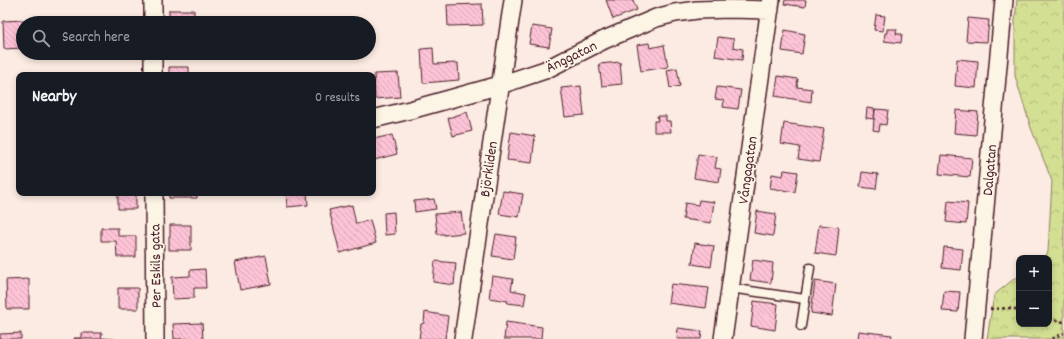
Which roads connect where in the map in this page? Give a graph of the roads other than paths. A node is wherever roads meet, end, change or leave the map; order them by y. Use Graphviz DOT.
graph roads {
  1 [pos="153,0"];
  2 [pos="513,0"];
  3 [pos="1004,0"];
  4 [pos="771,5"];
  5 [pos="153,16"];
  6 [pos="153,60"];
  7 [pos="153,72"];
  8 [pos="500,86"];
  9 [pos="376,118"];
  10 [pos="154,196"];
  11 [pos="810,268"];
  12 [pos="730,288"];
  13 [pos="805,299"];
  14 [pos="801,326"];
  15 [pos="155,339"];
  16 [pos="463,339"];
  17 [pos="723,339"];
  18 [pos="973,339"];
  1 -- 5 [label="street"];
  2 -- 8 [label="street, Björkliden"];
  3 -- 18 [label="street, Dalgatan"];
  4 -- 8 [label="street, Änggatan"];
  4 -- 12 [label="street, Vångagatan"];
  6 -- 7 [label="street"];
  8 -- 9 [label="street, Änggatan"];
  8 -- 16 [label="street, Björkliden"];
  10 -- 15 [label="street, Per Eskils gata"];
  11 -- 13 [label="lane"];
  12 -- 13 [label="lane"];
  12 -- 17 [label="street, Vångagatan"];
  13 -- 14 [label="lane"];
}
